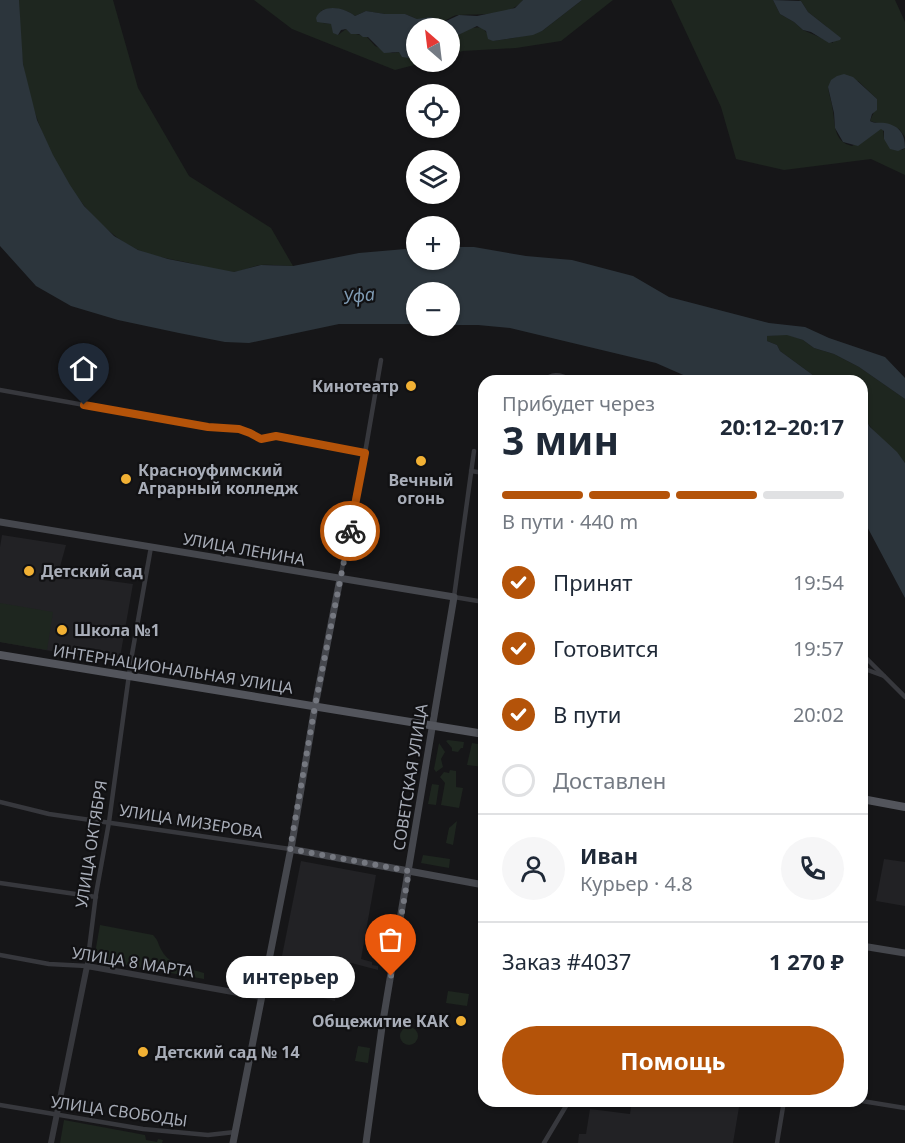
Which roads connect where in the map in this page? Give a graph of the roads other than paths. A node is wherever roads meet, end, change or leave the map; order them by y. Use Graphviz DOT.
graph roads {
  1 [pos="381,360"];
  2 [pos="0,390"];
  3 [pos="474,451"];
  4 [pos="365,453"];
  5 [pos="471,471"];
  6 [pos="478,472"];
  7 [pos="0,522"];
  8 [pos="151,547"];
  9 [pos="340,579"];
  10 [pos="454,597"];
  11 [pos="478,601"];
  12 [pos="0,655"];
  13 [pos="868,660"];
  14 [pos="868,670"];
  15 [pos="129,676"];
  16 [pos="886,676"];
  17 [pos="905,697"];
  18 [pos="315,706"];
  19 [pos="432,725"];
  20 [pos="478,733"];
  21 [pos="868,800"];
  22 [pos="0,802"];
  23 [pos="905,807"];
  24 [pos="109,822"];
  25 [pos="290,849"];
  26 [pos="409,871"];
  27 [pos="0,883"];
  28 [pos="478,884"];
  29 [pos="96,897"];
  30 [pos="868,947"];
  31 [pos="905,953"];
  32 [pos="0,955"];
  33 [pos="87,966"];
  34 [pos="261,997"];
  35 [pos="868,1102"];
  36 [pos="0,1105"];
  37 [pos="565,1107"];
  38 [pos="783,1107"];
  39 [pos="905,1108"];
  40 [pos="56,1113"];
  41 [pos="235,1132"];
  42 [pos="51,1143"];
  43 [pos="233,1143"];
  44 [pos="366,1143"];
  45 [pos="544,1143"];
  46 [pos="777,1143"];
  1 -- 4 [label="street"];
  2 -- 4 [label="street"];
  3 -- 5 [label="street, СОВЕТСКАЯ УЛИЦА"];
  4 -- 9 [label="street"];
  5 -- 6 [label="street"];
  5 -- 10 [label="street, СОВЕТСКАЯ УЛИЦА"];
  7 -- 8 [label="main road, УЛИЦА ЛЕНИНА"];
  8 -- 9 [label="main road, УЛИЦА ЛЕНИНА"];
  8 -- 15 [label="street, УЛИЦА ОКТЯБРЯ"];
  9 -- 10 [label="main road, УЛИЦА ЛЕНИНА"];
  9 -- 18 [label="main road"];
  10 -- 11 [label="street, УЛИЦА ЛЕНИНА"];
  10 -- 19 [label="main road, СОВЕТСКАЯ УЛИЦА"];
  12 -- 15 [label="main road, ИНТЕРНАЦИОНАЛЬНАЯ УЛИЦА"];
  13 -- 16 [label="street"];
  14 -- 16 [label="street"];
  15 -- 18 [label="main road, ИНТЕРНАЦИОНАЛЬНАЯ УЛИЦА"];
  15 -- 24 [label="street, УЛИЦА ОКТЯБРЯ"];
  16 -- 17 [label="street"];
  18 -- 19 [label="main road, ИНТЕРНАЦИОНАЛЬНАЯ УЛИЦА"];
  18 -- 25 [label="main road"];
  19 -- 20 [label="main road, ИНТЕРНАЦИОНАЛЬНАЯ УЛИЦА"];
  19 -- 26 [label="main road, СОВЕТСКАЯ УЛИЦА"];
  21 -- 23 [label="main road"];
  22 -- 24 [label="street, УЛИЦА МИЗЕРОВА"];
  24 -- 25 [label="street, УЛИЦА МИЗЕРОВА"];
  24 -- 29 [label="street, УЛИЦА ОКТЯБРЯ"];
  25 -- 26 [label="main road, УЛИЦА МИЗЕРОВА"];
  25 -- 34 [label="main road"];
  26 -- 28 [label="main road, УЛИЦА МИЗЕРОВА"];
  26 -- 44 [label="main road, СОВЕТСКАЯ УЛИЦА"];
  27 -- 29 [label="street"];
  29 -- 33 [label="street, УЛИЦА ОКТЯБРЯ"];
  30 -- 31 [label="main road"];
  32 -- 33 [label="street, УЛИЦА 8 МАРТА"];
  33 -- 34 [label="street, УЛИЦА 8 МАРТА"];
  33 -- 40 [label="street, УЛИЦА ОКТЯБРЯ"];
  34 -- 41 [label="main road"];
  35 -- 39 [label="street"];
  36 -- 40 [label="street, УЛИЦА СВОБОДЫ"];
  37 -- 45 [label="street"];
  38 -- 46 [label="street"];
  40 -- 41 [label="street, УЛИЦА СВОБОДЫ"];
  40 -- 42 [label="street, УЛИЦА ОКТЯБРЯ"];
  41 -- 43 [label="main road"];
}
